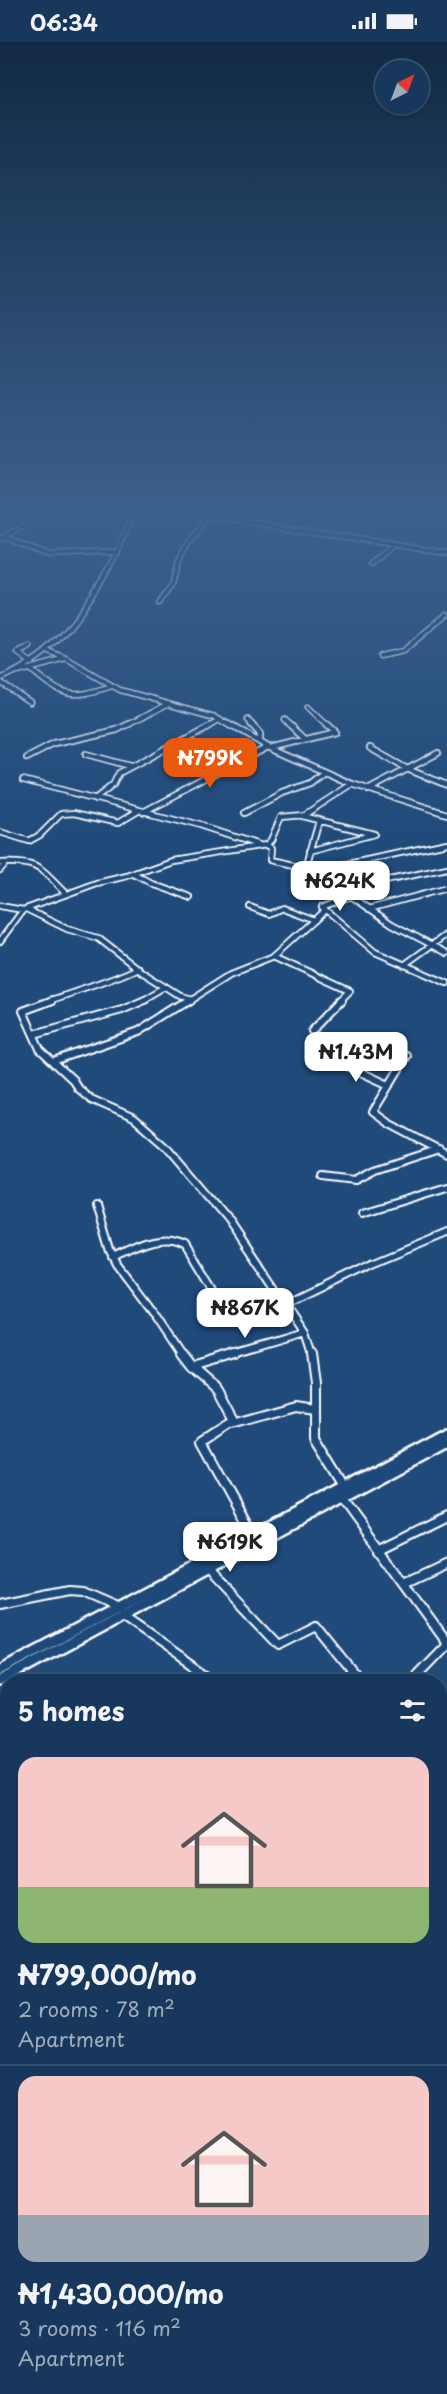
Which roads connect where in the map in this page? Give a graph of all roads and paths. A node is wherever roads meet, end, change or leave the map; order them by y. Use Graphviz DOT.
graph roads {
  1 [pos="76,620"];
  2 [pos="440,620"];
  3 [pos="30,647"];
  4 [pos="47,651"];
  5 [pos="380,656"];
  6 [pos="66,659"];
  7 [pos="32,663"];
  8 [pos="30,669"];
  9 [pos="18,672"];
  10 [pos="0,681"];
  11 [pos="112,686"];
  12 [pos="30,702"];
  13 [pos="167,704"];
  14 [pos="308,707"];
  15 [pos="220,719"];
  16 [pos="248,720"];
  17 [pos="285,720"];
  18 [pos="305,739"];
  19 [pos="260,742"];
  20 [pos="270,747"];
  21 [pos="370,748"];
  22 [pos="438,753"];
  23 [pos="86,754"];
  24 [pos="27,758"];
  25 [pos="130,766"];
  26 [pos="407,769"];
  27 [pos="324,772"];
  28 [pos="23,780"];
  29 [pos="352,784"];
  30 [pos="447,785"];
  31 [pos="368,790"];
  32 [pos="94,800"];
  33 [pos="140,811"];
  34 [pos="244,813"];
  35 [pos="447,814"];
  36 [pos="301,816"];
  37 [pos="319,821"];
  38 [pos="0,832"];
  39 [pos="447,843"];
  40 [pos="264,845"];
  41 [pos="310,851"];
  42 [pos="3,863"];
  43 [pos="306,867"];
  44 [pos="447,868"];
  45 [pos="0,870"];
  46 [pos="320,871"];
  47 [pos="134,874"];
  48 [pos="447,888"];
  49 [pos="347,889"];
  50 [pos="66,894"];
  51 [pos="351,896"];
  52 [pos="192,897"];
  53 [pos="0,906"];
  54 [pos="250,907"];
  55 [pos="369,909"];
  56 [pos="25,910"];
  57 [pos="325,910"];
  58 [pos="314,920"];
  59 [pos="447,934"];
  60 [pos="0,941"];
  61 [pos="430,945"];
  62 [pos="447,953"];
  63 [pos="274,956"];
  64 [pos="404,965"];
  65 [pos="138,968"];
  66 [pos="447,983"];
  67 [pos="166,987"];
  68 [pos="190,999"];
  69 [pos="312,1031"];
  70 [pos="34,1034"];
  71 [pos="407,1056"];
  72 [pos="332,1059"];
  73 [pos="54,1061"];
  74 [pos="389,1085"];
  75 [pos="438,1149"];
  76 [pos="447,1154"];
  77 [pos="323,1176"];
  78 [pos="447,1187"];
  79 [pos="97,1206"];
  80 [pos="362,1213"];
  81 [pos="447,1232"];
  82 [pos="113,1257"];
  83 [pos="280,1297"];
  84 [pos="285,1305"];
  85 [pos="305,1333"];
  86 [pos="191,1367"];
  87 [pos="315,1409"];
  88 [pos="232,1424"];
  89 [pos="447,1433"];
  90 [pos="447,1442"];
  91 [pos="346,1486"];
  92 [pos="342,1499"];
  93 [pos="447,1516"];
  94 [pos="254,1535"];
  95 [pos="244,1546"];
  96 [pos="378,1550"];
  97 [pos="447,1563"];
  98 [pos="207,1570"];
  99 [pos="404,1583"];
  100 [pos="0,1604"];
  101 [pos="122,1611"];
  102 [pos="0,1670"];
  103 [pos="12,1674"];
  104 [pos="206,1674"];
  105 [pos="354,1674"];
  106 [pos="418,1674"];
  1 -- 4 [label="street"];
  2 -- 5 [label="street"];
  3 -- 7 [label="street"];
  4 -- 6 [label="street"];
  4 -- 7 [label="street"];
  6 -- 8 [label="street"];
  6 -- 11 [label="street"];
  7 -- 9 [label="street"];
  8 -- 9 [label="street"];
  8 -- 11 [label="street"];
  9 -- 10 [label="street"];
  10 -- 12 [label="street"];
  11 -- 13 [label="street"];
  13 -- 15 [label="street"];
  13 -- 24 [label="street"];
  14 -- 18 [label="street"];
  15 -- 19 [label="street"];
  15 -- 25 [label="street"];
  16 -- 19 [label="street"];
  17 -- 18 [label="street"];
  18 -- 20 [label="street"];
  19 -- 20 [label="street"];
  20 -- 27 [label="street"];
  20 -- 33 [label="street"];
  21 -- 26 [label="street"];
  22 -- 26 [label="street"];
  23 -- 25 [label="street"];
  25 -- 32 [label="street"];
  26 -- 30 [label="street"];
  26 -- 31 [label="street"];
  27 -- 29 [label="street"];
  27 -- 34 [label="street"];
  28 -- 32 [label="street"];
  29 -- 31 [label="street"];
  29 -- 36 [label="street"];
  31 -- 35 [label="street"];
  32 -- 33 [label="street"];
  33 -- 38 [label="street"];
  33 -- 40 [label="street"];
  36 -- 37 [label="street"];
  36 -- 40 [label="street"];
  37 -- 41 [label="street"];
  37 -- 41 [label="street"];
  39 -- 46 [label="street"];
  40 -- 43 [label="street"];
  40 -- 47 [label="street"];
  41 -- 43 [label="street"];
  42 -- 45 [label="street"];
  42 -- 50 [label="street"];
  43 -- 46 [label="street"];
  44 -- 49 [label="street"];
  46 -- 49 [label="street"];
  47 -- 50 [label="street"];
  47 -- 52 [label="street"];
  48 -- 55 [label="street"];
  49 -- 51 [label="street"];
  50 -- 56 [label="street"];
  51 -- 55 [label="street"];
  51 -- 57 [label="street"];
  53 -- 56 [label="street"];
  54 -- 58 [label="street"];
  55 -- 61 [label="street"];
  56 -- 60 [label="street"];
  56 -- 65 [label="street"];
  57 -- 58 [label="street"];
  57 -- 64 [label="street"];
  58 -- 63 [label="street"];
  59 -- 61 [label="street"];
  61 -- 62 [label="street"];
  61 -- 64 [label="street"];
  63 -- 68 [label="street"];
  63 -- 69 [label="street"];
  64 -- 66 [label="street"];
  65 -- 67 [label="street"];
  65 -- 70 [label="street"];
  67 -- 68 [label="street"];
  67 -- 70 [label="street"];
  68 -- 73 [label="street"];
  70 -- 73 [label="street"];
  71 -- 74 [label="street"];
  72 -- 74 [label="street"];
  73 -- 83 [label="street"];
  74 -- 75 [label="street"];
  75 -- 76 [label="street"];
  75 -- 77 [label="street"];
  78 -- 80 [label="street"];
  79 -- 82 [label="street"];
  81 -- 84 [label="street"];
  82 -- 83 [label="street"];
  82 -- 86 [label="street"];
  83 -- 84 [label="street"];
  84 -- 85 [label="street"];
  85 -- 86 [label="street"];
  85 -- 87 [label="street"];
  86 -- 88 [label="street"];
  87 -- 88 [label="street"];
  87 -- 91 [label="street"];
  88 -- 94 [label="street"];
  89 -- 91 [label="street"];
  90 -- 92 [label="street"];
  91 -- 94 [label="street"];
  92 -- 95 [label="street"];
  92 -- 96 [label="street"];
  93 -- 96 [label="street"];
  94 -- 95 [label="street"];
  95 -- 98 [label="street"];
  95 -- 101 [label="street"];
  96 -- 99 [label="street"];
  97 -- 99 [label="street"];
  98 -- 101 [label="street"];
  98 -- 105 [label="street"];
  99 -- 106 [label="street"];
  100 -- 101 [label="street"];
  101 -- 102 [label="street"];
  101 -- 103 [label="street"];
  101 -- 104 [label="street"];
}
